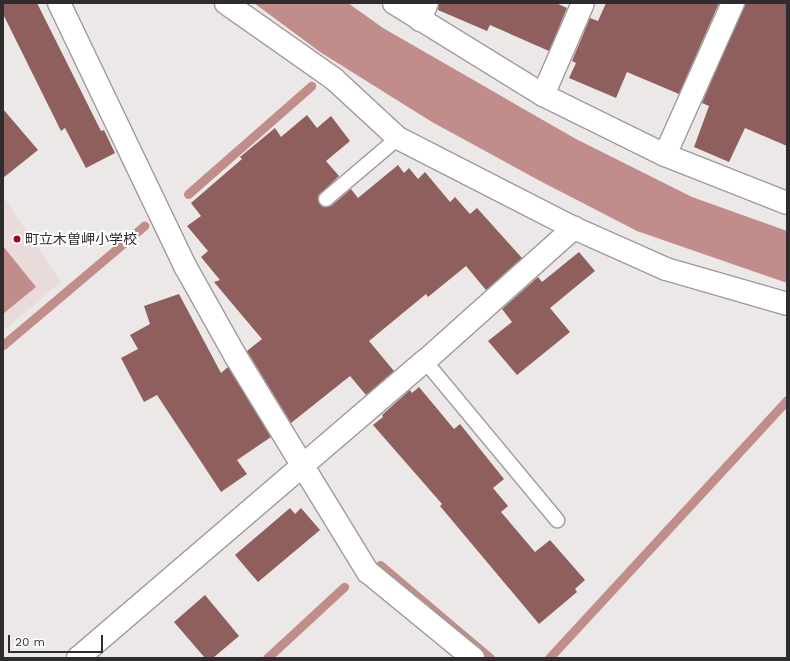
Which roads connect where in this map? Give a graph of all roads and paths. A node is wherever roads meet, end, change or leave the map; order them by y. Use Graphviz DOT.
graph roads {
  1 [pos="59,3"];
  2 [pos="226,3"];
  3 [pos="394,3"];
  4 [pos="583,3"];
  5 [pos="733,3"];
  6 [pos="423,11"];
  7 [pos="543,96"];
  8 [pos="398,138"];
  9 [pos="665,155"];
  10 [pos="326,199"];
  11 [pos="787,203"];
  12 [pos="574,228"];
  13 [pos="787,304"];
  14 [pos="425,361"];
  15 [pos="304,465"];
  16 [pos="557,520"];
  17 [pos="78,658"];
  18 [pos="473,658"];
  1 -- 15 [label="street"];
  2 -- 8 [label="street"];
  3 -- 6 [label="street"];
  4 -- 7 [label="street"];
  5 -- 9 [label="street"];
  6 -- 7 [label="street"];
  7 -- 9 [label="street"];
  8 -- 10 [label="lane"];
  8 -- 12 [label="street"];
  9 -- 11 [label="street"];
  12 -- 13 [label="street"];
  12 -- 14 [label="street"];
  14 -- 15 [label="street"];
  14 -- 16 [label="lane"];
  15 -- 17 [label="street"];
  15 -- 18 [label="street"];
}
